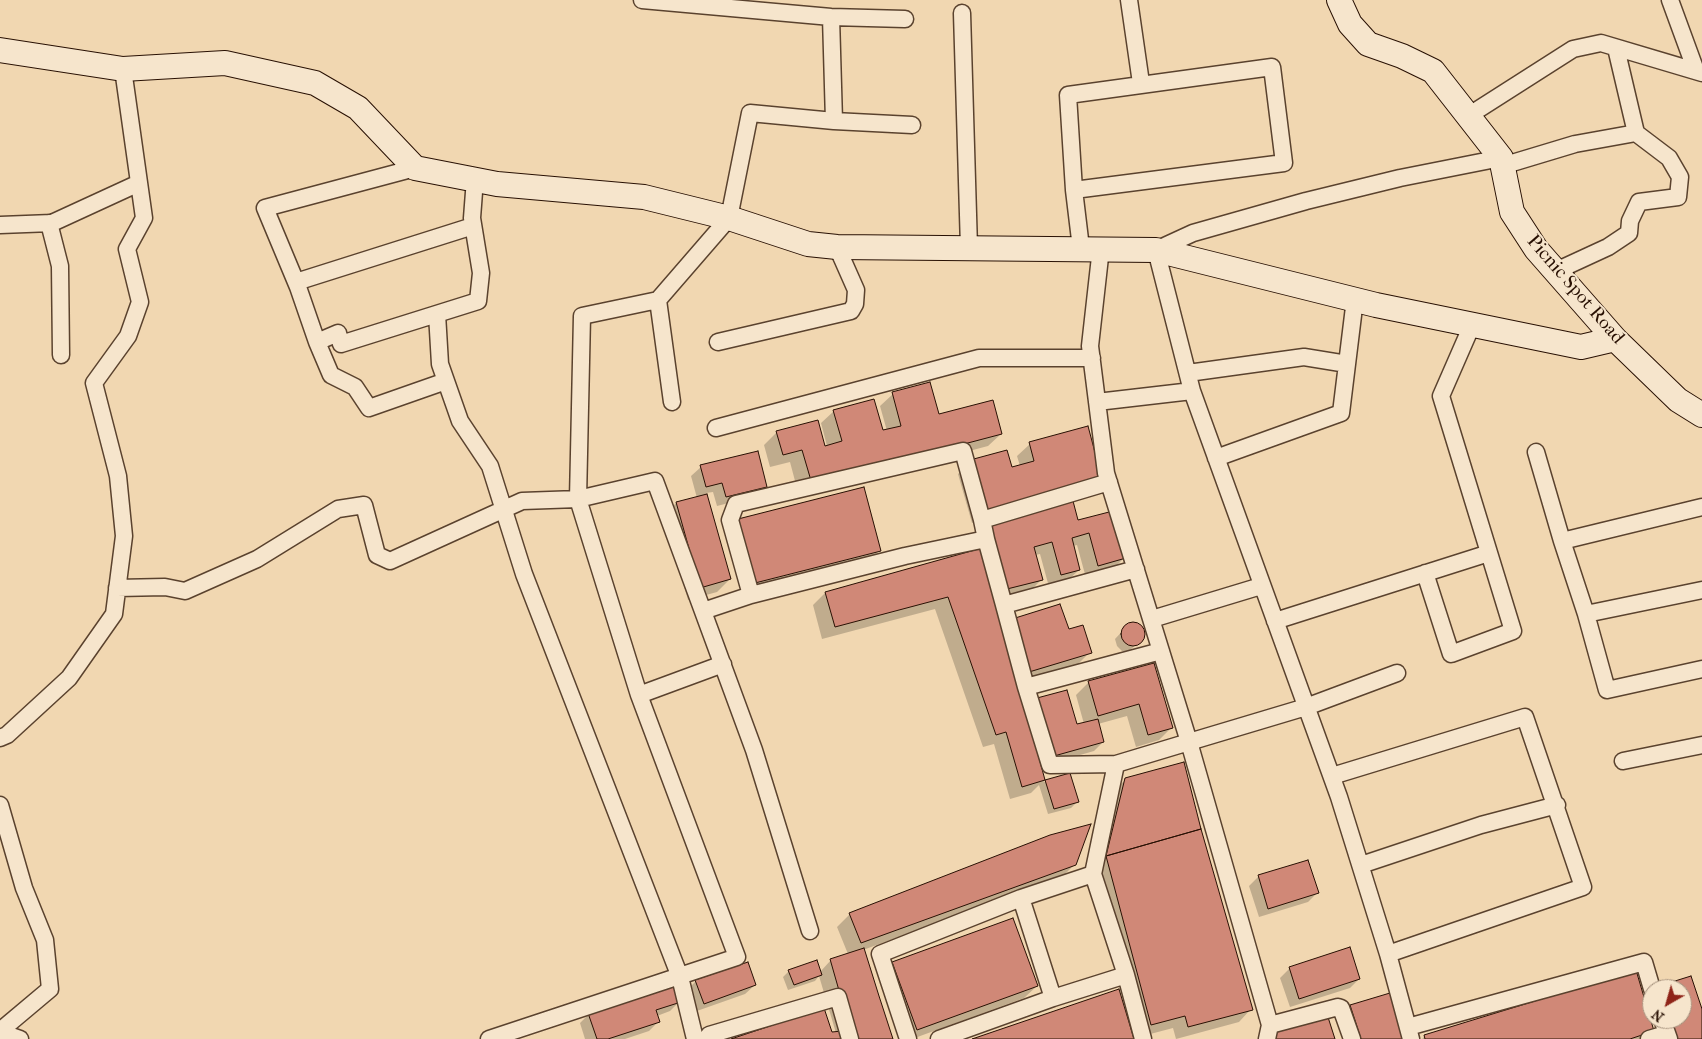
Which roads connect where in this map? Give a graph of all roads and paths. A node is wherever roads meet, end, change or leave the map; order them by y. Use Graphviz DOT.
graph roads {
  1 [pos="642,0"];
  2 [pos="1129,0"];
  3 [pos="1339,0"];
  4 [pos="1670,0"];
  5 [pos="962,14"];
  6 [pos="831,17"];
  7 [pos="905,19"];
  8 [pos="1616,48"];
  9 [pos="0,50"];
  10 [pos="123,69"];
  11 [pos="1699,72"];
  12 [pos="1142,83"];
  13 [pos="1468,116"];
  14 [pos="834,121"];
  15 [pos="912,125"];
  16 [pos="1636,133"];
  17 [pos="1501,162"];
  18 [pos="415,168"];
  19 [pos="475,179"];
  20 [pos="139,183"];
  21 [pos="1074,190"];
  22 [pos="729,218"];
  23 [pos="49,224"];
  24 [pos="0,225"];
  25 [pos="473,226"];
  26 [pos="837,247"];
  27 [pos="969,248"];
  28 [pos="1091,248"];
  29 [pos="1156,250"];
  30 [pos="1556,271"];
  31 [pos="296,282"];
  32 [pos="1355,299"];
  33 [pos="658,300"];
  34 [pos="437,314"];
  35 [pos="1472,325"];
  36 [pos="1615,339"];
  37 [pos="317,342"];
  38 [pos="718,342"];
  39 [pos="61,355"];
  40 [pos="1092,358"];
  41 [pos="1347,364"];
  42 [pos="1188,373"];
  43 [pos="446,381"];
  44 [pos="1192,391"];
  45 [pos="672,402"];
  46 [pos="1097,402"];
  47 [pos="1702,415"];
  48 [pos="716,428"];
  49 [pos="1536,452"];
  50 [pos="1216,458"];
  51 [pos="1109,482"];
  52 [pos="578,499"];
  53 [pos="1702,507"];
  54 [pos="504,510"];
  55 [pos="982,520"];
  56 [pos="986,539"];
  57 [pos="1562,541"];
  58 [pos="1489,553"];
  59 [pos="1136,569"];
  60 [pos="1425,573"];
  61 [pos="1261,586"];
  62 [pos="117,588"];
  63 [pos="1702,590"];
  64 [pos="751,595"];
  65 [pos="1004,605"];
  66 [pos="703,611"];
  67 [pos="1586,614"];
  68 [pos="1152,619"];
  69 [pos="1275,621"];
  70 [pos="1161,651"];
  71 [pos="723,664"];
  72 [pos="1702,669"];
  73 [pos="1397,673"];
  74 [pos="1026,687"];
  75 [pos="639,695"];
  76 [pos="1306,707"];
  77 [pos="0,738"];
  78 [pos="1189,742"];
  79 [pos="1702,745"];
  80 [pos="1623,761"];
  81 [pos="1116,764"];
  82 [pos="1332,776"];
  83 [pos="0,805"];
  84 [pos="1557,805"];
  85 [pos="1360,866"];
  86 [pos="1093,874"];
  87 [pos="1021,898"];
  88 [pos="810,931"];
  89 [pos="1388,954"];
  90 [pos="1126,974"];
  91 [pos="680,977"];
  92 [pos="1649,979"];
  93 [pos="1052,998"];
  94 [pos="1666,1031"];
  95 [pos="0,1032"];
  96 [pos="1268,1032"];
  97 [pos="1410,1033"];
  98 [pos="702,1037"];
  99 [pos="20,1039"];
  100 [pos="489,1039"];
  101 [pos="850,1039"];
  102 [pos="908,1039"];
  103 [pos="939,1039"];
  104 [pos="1144,1039"];
  105 [pos="1352,1039"];
  106 [pos="1649,1039"];
  1 -- 6 [label="street"];
  2 -- 12 [label="street"];
  3 -- 13 [label="street, Picnic Spot Road"];
  4 -- 11 [label="street"];
  5 -- 27 [label="street"];
  6 -- 7 [label="street"];
  6 -- 14 [label="street"];
  8 -- 11 [label="street"];
  8 -- 13 [label="street"];
  8 -- 16 [label="street"];
  9 -- 10 [label="street"];
  10 -- 18 [label="street"];
  10 -- 20 [label="street"];
  12 -- 21 [label="street"];
  12 -- 21 [label="street"];
  13 -- 17 [label="street, Picnic Spot Road"];
  14 -- 15 [label="street"];
  14 -- 22 [label="street"];
  16 -- 17 [label="street"];
  16 -- 30 [label="street"];
  17 -- 29 [label="street"];
  17 -- 30 [label="street, Picnic Spot Road"];
  18 -- 19 [label="street"];
  18 -- 31 [label="street"];
  19 -- 22 [label="street"];
  19 -- 25 [label="street"];
  20 -- 23 [label="street"];
  20 -- 62 [label="street"];
  21 -- 28 [label="street"];
  22 -- 26 [label="street"];
  22 -- 33 [label="street"];
  23 -- 24 [label="street"];
  23 -- 39 [label="street"];
  25 -- 31 [label="street"];
  25 -- 34 [label="street"];
  26 -- 27 [label="street"];
  26 -- 38 [label="street"];
  27 -- 28 [label="street"];
  28 -- 29 [label="street"];
  28 -- 40 [label="street"];
  29 -- 32 [label="street"];
  29 -- 42 [label="street"];
  30 -- 36 [label="street, Picnic Spot Road"];
  31 -- 37 [label="street"];
  32 -- 35 [label="street"];
  32 -- 41 [label="street"];
  33 -- 45 [label="street"];
  33 -- 52 [label="street"];
  34 -- 37 [label="street"];
  34 -- 43 [label="street"];
  35 -- 36 [label="street"];
  35 -- 58 [label="street"];
  36 -- 47 [label="street, Picnic Spot Road"];
  37 -- 43 [label="street"];
  40 -- 46 [label="street"];
  40 -- 48 [label="street"];
  41 -- 42 [label="street"];
  41 -- 50 [label="street"];
  42 -- 44 [label="street"];
  43 -- 54 [label="street"];
  44 -- 46 [label="street"];
  44 -- 50 [label="street"];
  46 -- 51 [label="street"];
  49 -- 57 [label="street"];
  50 -- 61 [label="street"];
  51 -- 55 [label="street"];
  51 -- 59 [label="street"];
  52 -- 54 [label="street"];
  52 -- 66 [label="street"];
  52 -- 75 [label="street"];
  53 -- 57 [label="street"];
  54 -- 62 [label="street"];
  54 -- 91 [label="street"];
  55 -- 56 [label="street"];
  55 -- 64 [label="street"];
  56 -- 64 [label="street"];
  56 -- 65 [label="street"];
  57 -- 67 [label="street"];
  58 -- 60 [label="street"];
  58 -- 60 [label="street"];
  59 -- 65 [label="street"];
  59 -- 68 [label="street"];
  60 -- 69 [label="street"];
  61 -- 68 [label="street"];
  61 -- 69 [label="street"];
  62 -- 77 [label="street"];
  63 -- 67 [label="street"];
  64 -- 66 [label="street"];
  65 -- 74 [label="street"];
  66 -- 71 [label="street"];
  67 -- 72 [label="street"];
  68 -- 70 [label="street"];
  69 -- 76 [label="street"];
  70 -- 74 [label="street"];
  70 -- 78 [label="street"];
  71 -- 75 [label="street"];
  71 -- 88 [label="street"];
  73 -- 76 [label="street"];
  74 -- 81 [label="street"];
  75 -- 91 [label="street"];
  76 -- 78 [label="street"];
  76 -- 82 [label="street"];
  78 -- 81 [label="street"];
  78 -- 96 [label="street"];
  79 -- 80 [label="street"];
  81 -- 86 [label="street"];
  82 -- 84 [label="street"];
  82 -- 85 [label="street"];
  83 -- 95 [label="street"];
  84 -- 85 [label="street"];
  84 -- 89 [label="street"];
  85 -- 89 [label="street"];
  86 -- 87 [label="street"];
  86 -- 90 [label="street"];
  87 -- 93 [label="street"];
  87 -- 102 [label="street"];
  89 -- 97 [label="street"];
  90 -- 93 [label="street"];
  90 -- 104 [label="street"];
  91 -- 98 [label="street"];
  91 -- 100 [label="street"];
  92 -- 97 [label="street"];
  93 -- 103 [label="street"];
  94 -- 106 [label="street"];
  95 -- 99 [label="street"];
  96 -- 105 [label="street"];
  98 -- 101 [label="street"];
}
